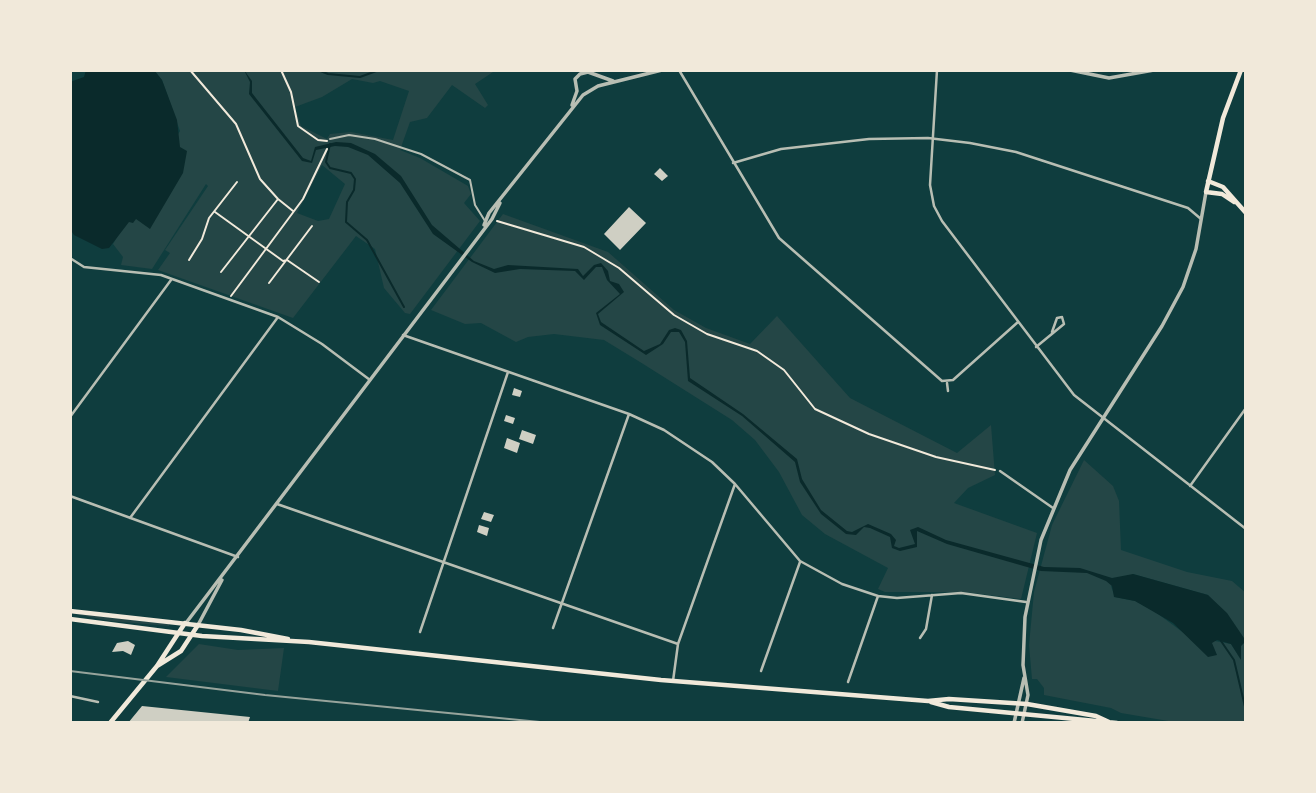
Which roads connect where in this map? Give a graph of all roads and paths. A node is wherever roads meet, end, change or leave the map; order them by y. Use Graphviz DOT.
graph roads {
  1 [pos="190,70"];
  2 [pos="281,70"];
  3 [pos="662,70"];
  4 [pos="679,70"];
  5 [pos="937,70"];
  6 [pos="1070,70"];
  7 [pos="1154,70"];
  8 [pos="1241,70"];
  9 [pos="574,71"];
  10 [pos="584,71"];
  11 [pos="592,75"];
  12 [pos="576,77"];
  13 [pos="615,82"];
  14 [pos="576,87"];
  15 [pos="593,89"];
  16 [pos="587,92"];
  17 [pos="571,107"];
  18 [pos="330,139"];
  19 [pos="933,139"];
  20 [pos="327,149"];
  21 [pos="733,163"];
  22 [pos="1208,181"];
  23 [pos="237,182"];
  24 [pos="1206,192"];
  25 [pos="278,199"];
  26 [pos="1234,202"];
  27 [pos="215,212"];
  28 [pos="294,212"];
  29 [pos="1246,213"];
  30 [pos="1202,219"];
  31 [pos="498,221"];
  32 [pos="485,223"];
  33 [pos="312,226"];
  34 [pos="247,236"];
  35 [pos="267,250"];
  36 [pos="70,258"];
  37 [pos="189,260"];
  38 [pos="287,260"];
  39 [pos="220,272"];
  40 [pos="171,280"];
  41 [pos="318,282"];
  42 [pos="269,283"];
  43 [pos="229,300"];
  44 [pos="278,317"];
  45 [pos="1017,323"];
  46 [pos="403,335"];
  47 [pos="1049,336"];
  48 [pos="1036,347"];
  49 [pos="508,372"];
  50 [pos="370,380"];
  51 [pos="947,383"];
  52 [pos="948,391"];
  53 [pos="1246,408"];
  54 [pos="629,414"];
  55 [pos="70,417"];
  56 [pos="1103,418"];
  57 [pos="1000,471"];
  58 [pos="735,484"];
  59 [pos="1190,486"];
  60 [pos="70,496"];
  61 [pos="277,505"];
  62 [pos="1053,508"];
  63 [pos="130,518"];
  64 [pos="1246,529"];
  65 [pos="238,557"];
  66 [pos="800,561"];
  67 [pos="444,563"];
  68 [pos="223,578"];
  69 [pos="932,595"];
  70 [pos="878,596"];
  71 [pos="1026,602"];
  72 [pos="562,604"];
  73 [pos="70,611"];
  74 [pos="70,619"];
  75 [pos="186,623"];
  76 [pos="198,625"];
  77 [pos="553,628"];
  78 [pos="420,632"];
  79 [pos="179,633"];
  80 [pos="193,635"];
  81 [pos="920,638"];
  82 [pos="292,641"];
  83 [pos="678,644"];
  84 [pos="156,666"];
  85 [pos="761,671"];
  86 [pos="1024,676"];
  87 [pos="673,681"];
  88 [pos="848,682"];
  89 [pos="70,696"];
  90 [pos="928,701"];
  91 [pos="98,702"];
  92 [pos="1019,704"];
  93 [pos="1027,704"];
  94 [pos="1017,713"];
  95 [pos="1025,714"];
  96 [pos="1109,722"];
  97 [pos="110,723"];
  98 [pos="1014,723"];
  99 [pos="1022,723"];
  100 [pos="1118,723"];
  1 -- 25 [label="path"];
  2 -- 18 [label="path"];
  3 -- 13 [label="street"];
  4 -- 21 [label="street"];
  5 -- 19 [label="street"];
  6 -- 7 [label="street"];
  8 -- 22 [label="main road"];
  9 -- 12 [label="street"];
  10 -- 11 [label="street"];
  10 -- 12 [label="street"];
  11 -- 13 [label="street"];
  11 -- 15 [label="street"];
  12 -- 14 [label="street"];
  13 -- 15 [label="street"];
  14 -- 16 [label="street"];
  14 -- 17 [label="street"];
  15 -- 16 [label="street"];
  16 -- 17 [label="street"];
  17 -- 32 [label="street"];
  18 -- 32 [label="lane"];
  19 -- 21 [label="street"];
  19 -- 30 [label="street"];
  19 -- 45 [label="street"];
  20 -- 28 [label="path"];
  21 -- 51 [label="street"];
  22 -- 24 [label="main road"];
  22 -- 26 [label="main road"];
  23 -- 27 [label="path"];
  24 -- 26 [label="main road"];
  24 -- 30 [label="street"];
  25 -- 28 [label="path"];
  25 -- 34 [label="path"];
  26 -- 29 [label="main road"];
  27 -- 34 [label="path"];
  27 -- 37 [label="path"];
  28 -- 35 [label="path"];
  30 -- 56 [label="street"];
  31 -- 57 [label="path"];
  32 -- 46 [label="street"];
  33 -- 38 [label="path"];
  34 -- 35 [label="path"];
  34 -- 39 [label="path"];
  35 -- 38 [label="path"];
  35 -- 43 [label="path"];
  36 -- 40 [label="street"];
  38 -- 41 [label="path"];
  38 -- 42 [label="path"];
  40 -- 43 [label="street"];
  40 -- 55 [label="street"];
  43 -- 44 [label="street"];
  44 -- 50 [label="street"];
  44 -- 63 [label="street"];
  45 -- 48 [label="street"];
  45 -- 51 [label="street"];
  46 -- 49 [label="street"];
  46 -- 50 [label="street"];
  47 -- 47 [label="street"];
  47 -- 48 [label="street"];
  48 -- 56 [label="street"];
  49 -- 54 [label="street"];
  49 -- 67 [label="street"];
  50 -- 61 [label="street"];
  51 -- 52 [label="street"];
  53 -- 59 [label="street"];
  54 -- 58 [label="street"];
  54 -- 72 [label="street"];
  56 -- 59 [label="street"];
  56 -- 62 [label="street"];
  57 -- 62 [label="street"];
  58 -- 66 [label="street"];
  58 -- 83 [label="street"];
  59 -- 64 [label="street"];
  60 -- 63 [label="street"];
  61 -- 65 [label="street"];
  61 -- 67 [label="street"];
  62 -- 71 [label="street"];
  63 -- 65 [label="street"];
  65 -- 68 [label="street"];
  66 -- 70 [label="street"];
  66 -- 85 [label="street"];
  67 -- 72 [label="street"];
  67 -- 78 [label="street"];
  68 -- 75 [label="street"];
  68 -- 76 [label="street"];
  69 -- 70 [label="street"];
  69 -- 71 [label="street"];
  69 -- 81 [label="street"];
  70 -- 88 [label="street"];
  71 -- 86 [label="street"];
  72 -- 77 [label="street"];
  72 -- 83 [label="street"];
  73 -- 75 [label="main road"];
  74 -- 79 [label="main road"];
  75 -- 76 [label="main road"];
  75 -- 79 [label="main road"];
  76 -- 80 [label="main road"];
  76 -- 82 [label="main road"];
  79 -- 80 [label="main road"];
  79 -- 84 [label="main road"];
  80 -- 82 [label="main road"];
  80 -- 84 [label="main road"];
  82 -- 87 [label="main road"];
  83 -- 87 [label="street"];
  84 -- 97 [label="main road"];
  86 -- 92 [label="street"];
  86 -- 93 [label="street"];
  87 -- 90 [label="main road"];
  89 -- 91 [label="street"];
  90 -- 92 [label="main road"];
  90 -- 94 [label="main road"];
  92 -- 93 [label="main road"];
  92 -- 94 [label="street"];
  93 -- 95 [label="street"];
  93 -- 96 [label="main road"];
  94 -- 95 [label="main road"];
  94 -- 98 [label="street"];
  95 -- 96 [label="main road"];
  95 -- 99 [label="street"];
  96 -- 100 [label="main road"];
}
